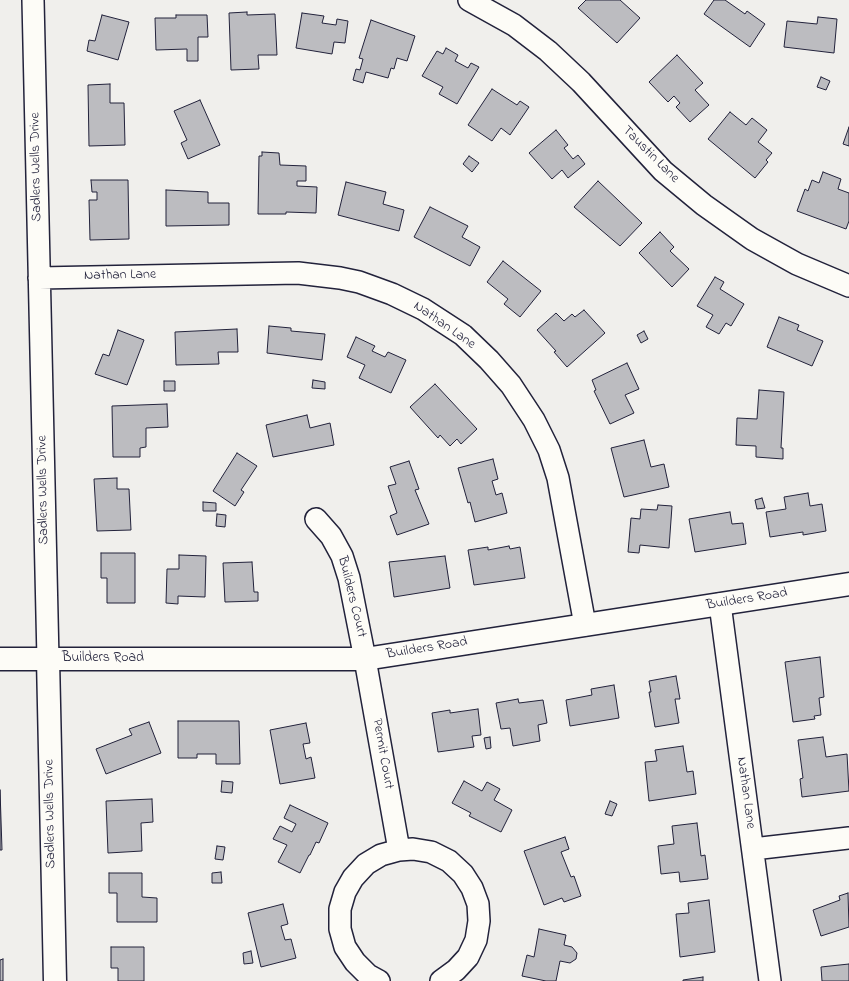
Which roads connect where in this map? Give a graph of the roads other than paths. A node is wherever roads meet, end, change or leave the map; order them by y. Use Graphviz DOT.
graph roads {
  1 [pos="33,0"];
  2 [pos="469,0"];
  3 [pos="39,278"];
  4 [pos="849,286"];
  5 [pos="316,520"];
  6 [pos="849,584"];
  7 [pos="720,604"];
  8 [pos="584,625"];
  9 [pos="0,659"];
  10 [pos="48,659"];
  11 [pos="365,659"];
  12 [pos="849,838"];
  13 [pos="753,849"];
  14 [pos="398,850"];
  15 [pos="54,981"];
  16 [pos="379,981"];
  17 [pos="441,981"];
  18 [pos="770,981"];
  1 -- 3 [label="street, Sadlers Wells Drive"];
  2 -- 4 [label="street, Taustin Lane"];
  3 -- 8 [label="street, Nathan Lane"];
  3 -- 10 [label="street, Sadlers Wells Drive"];
  5 -- 11 [label="street, Builders Court"];
  6 -- 7 [label="street, Builders Road"];
  7 -- 8 [label="street, Builders Road"];
  7 -- 13 [label="street, Nathan Lane"];
  8 -- 11 [label="street, Builders Road"];
  9 -- 10 [label="street, Builders Road"];
  10 -- 11 [label="street, Builders Road"];
  10 -- 15 [label="street, Sadlers Wells Drive"];
  11 -- 14 [label="street, Permit Court"];
  12 -- 13 [label="street"];
  13 -- 18 [label="street, Nathan Lane"];
  14 -- 16 [label="street"];
  14 -- 17 [label="street"];
}
